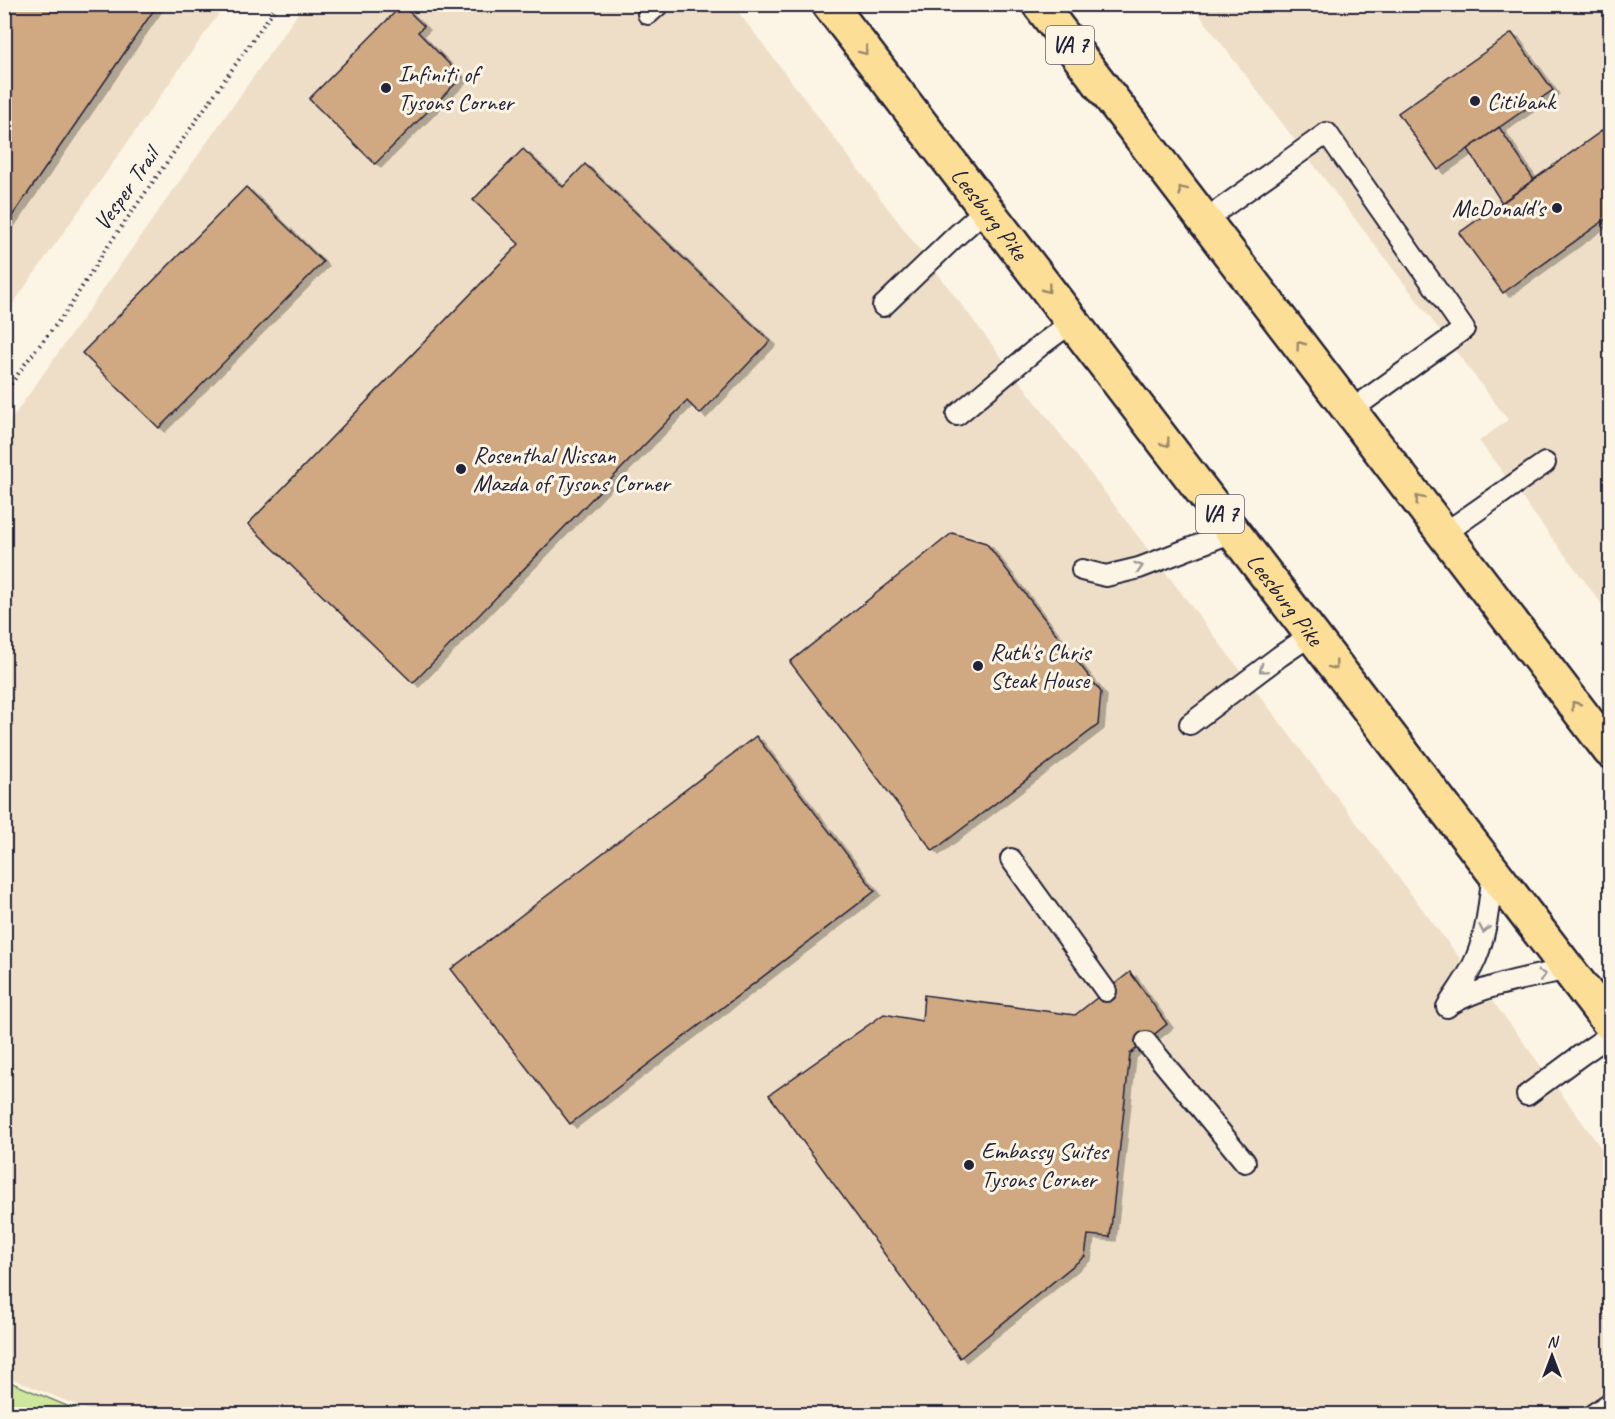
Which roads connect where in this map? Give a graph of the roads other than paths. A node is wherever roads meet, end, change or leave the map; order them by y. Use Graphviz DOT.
graph roads {
  1 [pos="829,4"];
  2 [pos="1039,4"];
  3 [pos="986,209"];
  4 [pos="1205,220"];
  5 [pos="883,306"];
  6 [pos="1072,322"];
  7 [pos="1350,411"];
  8 [pos="957,415"];
  9 [pos="1545,463"];
  10 [pos="1233,532"];
  11 [pos="1445,533"];
  12 [pos="1082,570"];
  13 [pos="1311,635"];
  14 [pos="1190,724"];
  15 [pos="1611,751"];
  16 [pos="1011,859"];
  17 [pos="1493,871"];
  18 [pos="1569,969"];
  19 [pos="1106,991"];
  20 [pos="1611,1024"];
  21 [pos="1611,1035"];
  22 [pos="1146,1042"];
  23 [pos="1527,1095"];
  24 [pos="1245,1162"];
  25 [pos="1611,1403"];
  26 [pos="1594,1414"];
  1 -- 3 [label="highway, Leesburg Pike / VA 7, one-way"];
  4 -- 2 [label="highway, VA 7, one-way"];
  3 -- 5 [label="lane"];
  3 -- 6 [label="highway, Leesburg Pike / VA 7, one-way"];
  7 -- 4 [label="highway, VA 7, one-way"];
  4 -- 7 [label="lane"];
  6 -- 8 [label="lane"];
  6 -- 10 [label="highway, Leesburg Pike / VA 7, one-way"];
  11 -- 7 [label="highway, VA 7, one-way"];
  9 -- 11 [label="lane"];
  12 -- 10 [label="lane, one-way"];
  10 -- 13 [label="highway, Leesburg Pike / VA 7"];
  15 -- 11 [label="highway, VA 7, one-way"];
  13 -- 14 [label="lane, one-way"];
  13 -- 17 [label="highway, Leesburg Pike / VA 7, one-way"];
  16 -- 19 [label="lane"];
  17 -- 18 [label="highway, Leesburg Pike / VA 7"];
  17 -- 18 [label="lane, one-way"];
  18 -- 20 [label="highway, Leesburg Pike / VA 7"];
  21 -- 23 [label="lane"];
  22 -- 24 [label="lane"];
  25 -- 26 [label="lane"];
}
